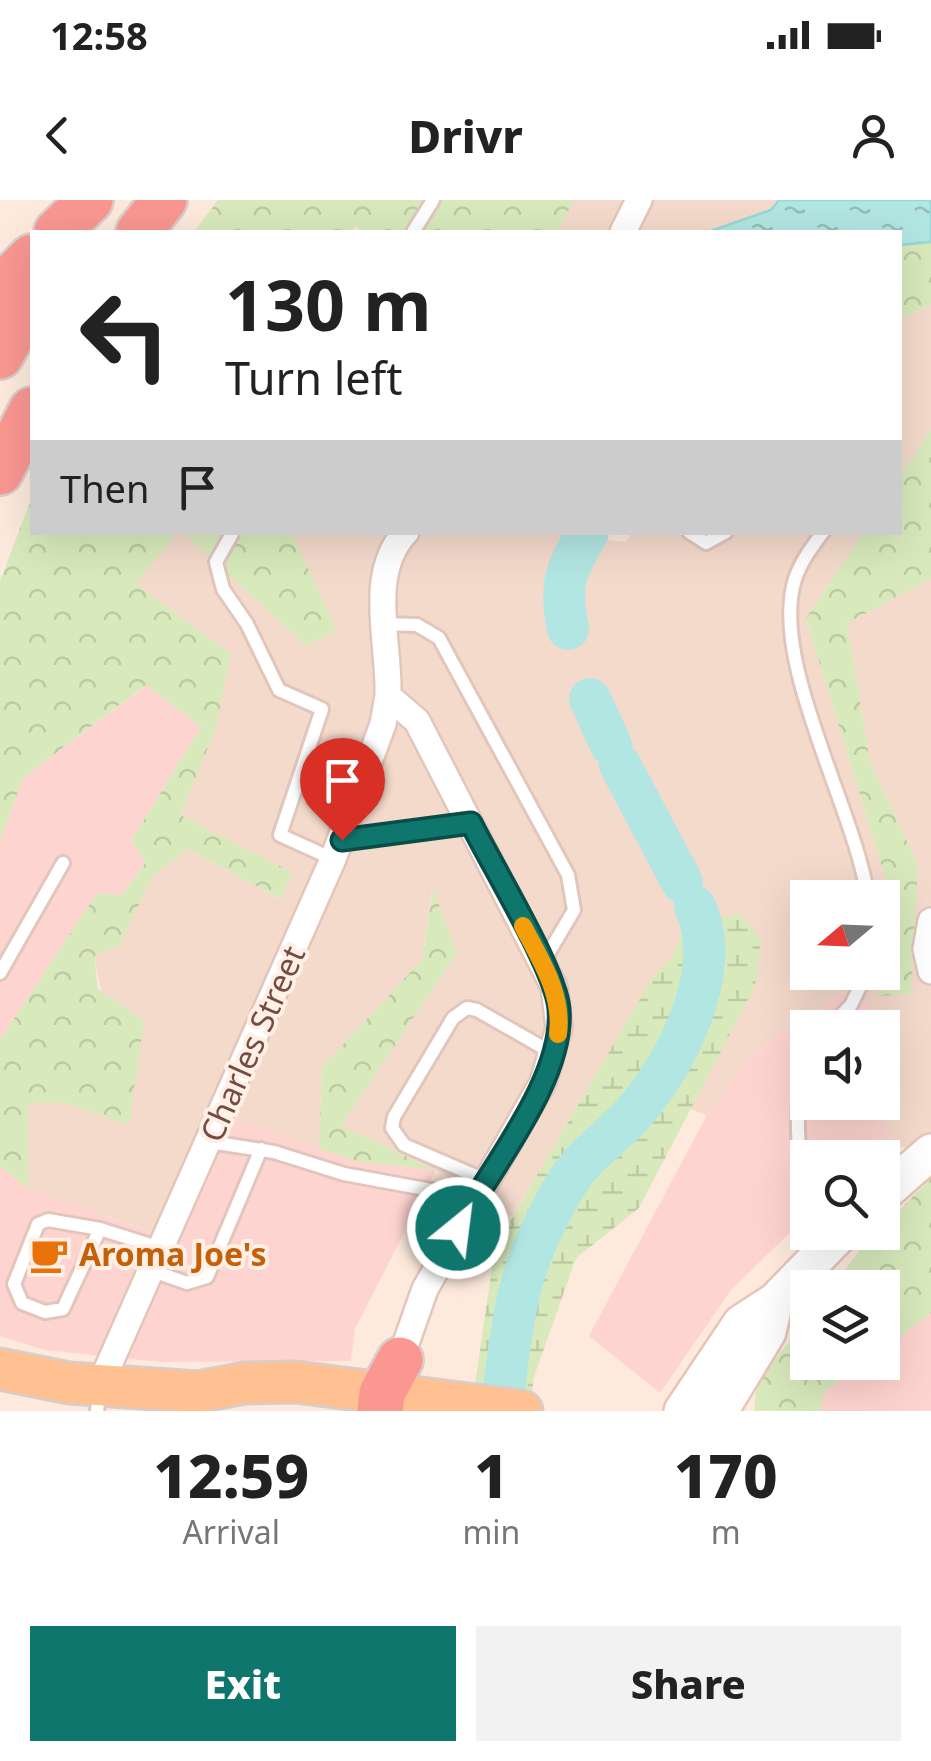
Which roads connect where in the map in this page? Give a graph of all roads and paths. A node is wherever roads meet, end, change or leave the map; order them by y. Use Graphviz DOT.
graph roads {
  1 [pos="90,200"];
  2 [pos="98,200"];
  3 [pos="164,200"];
  4 [pos="433,200"];
  5 [pos="639,200"];
  6 [pos="59,230"];
  7 [pos="77,230"];
  8 [pos="141,230"];
  9 [pos="414,230"];
  10 [pos="624,230"];
  11 [pos="30,259"];
  12 [pos="0,289"];
  13 [pos="30,303"];
  14 [pos="0,356"];
  15 [pos="30,414"];
  16 [pos="0,472"];
  17 [pos="231,535"];
  18 [pos="403,535"];
  19 [pos="694,535"];
  20 [pos="721,535"];
  21 [pos="821,535"];
  22 [pos="385,624"];
  23 [pos="388,696"];
  24 [pos="471,823"];
  25 [pos="337,849"];
  26 [pos="63,863"];
  27 [pos="864,880"];
  28 [pos="931,922"];
  29 [pos="542,964"];
  30 [pos="931,971"];
  31 [pos="0,973"];
  32 [pos="554,1054"];
  33 [pos="210,1142"];
  34 [pos="262,1149"];
  35 [pos="931,1152"];
  36 [pos="900,1180"];
  37 [pos="480,1189"];
  38 [pos="100,1228"];
  39 [pos="825,1250"];
  40 [pos="155,1259"];
  41 [pos="775,1301"];
  42 [pos="0,1369"];
  43 [pos="197,1392"];
  44 [pos="395,1394"];
  45 [pos="99,1398"];
  46 [pos="246,1411"];
  47 [pos="522,1411"];
  48 [pos="682,1411"];
  49 [pos="720,1411"];
  1 -- 6 [label="highway"];
  2 -- 7 [label="highway"];
  3 -- 8 [label="highway"];
  4 -- 9 [label="lane"];
  5 -- 10 [label="street"];
  11 -- 12 [label="highway"];
  13 -- 14 [label="highway"];
  15 -- 16 [label="highway"];
  17 -- 25 [label="lane"];
  18 -- 22 [label="street, Charles Street"];
  19 -- 20 [label="lane"];
  21 -- 27 [label="lane"];
  22 -- 23 [label="street, Charles Street"];
  22 -- 29 [label="lane"];
  23 -- 24 [label="street"];
  23 -- 25 [label="street, Charles Street"];
  24 -- 25 [label="lane"];
  24 -- 29 [label="street"];
  25 -- 33 [label="street, Charles Street"];
  26 -- 31 [label="lane"];
  28 -- 30 [label="street"];
  29 -- 32 [label="street"];
  32 -- 37 [label="street"];
  32 -- 37 [label="lane"];
  33 -- 34 [label="lane"];
  33 -- 40 [label="street, Charles Street"];
  34 -- 37 [label="lane"];
  34 -- 40 [label="lane"];
  35 -- 36 [label="street"];
  37 -- 44 [label="street"];
  38 -- 38 [label="lane"];
  38 -- 40 [label="lane"];
  39 -- 41 [label="street"];
  40 -- 45 [label="street, Charles Street"];
  41 -- 48 [label="street"];
  41 -- 49 [label="street"];
  42 -- 45 [label="main road"];
  43 -- 44 [label="main road"];
  43 -- 45 [label="main road"];
  43 -- 46 [label="main road"];
  44 -- 47 [label="main road"];
}
